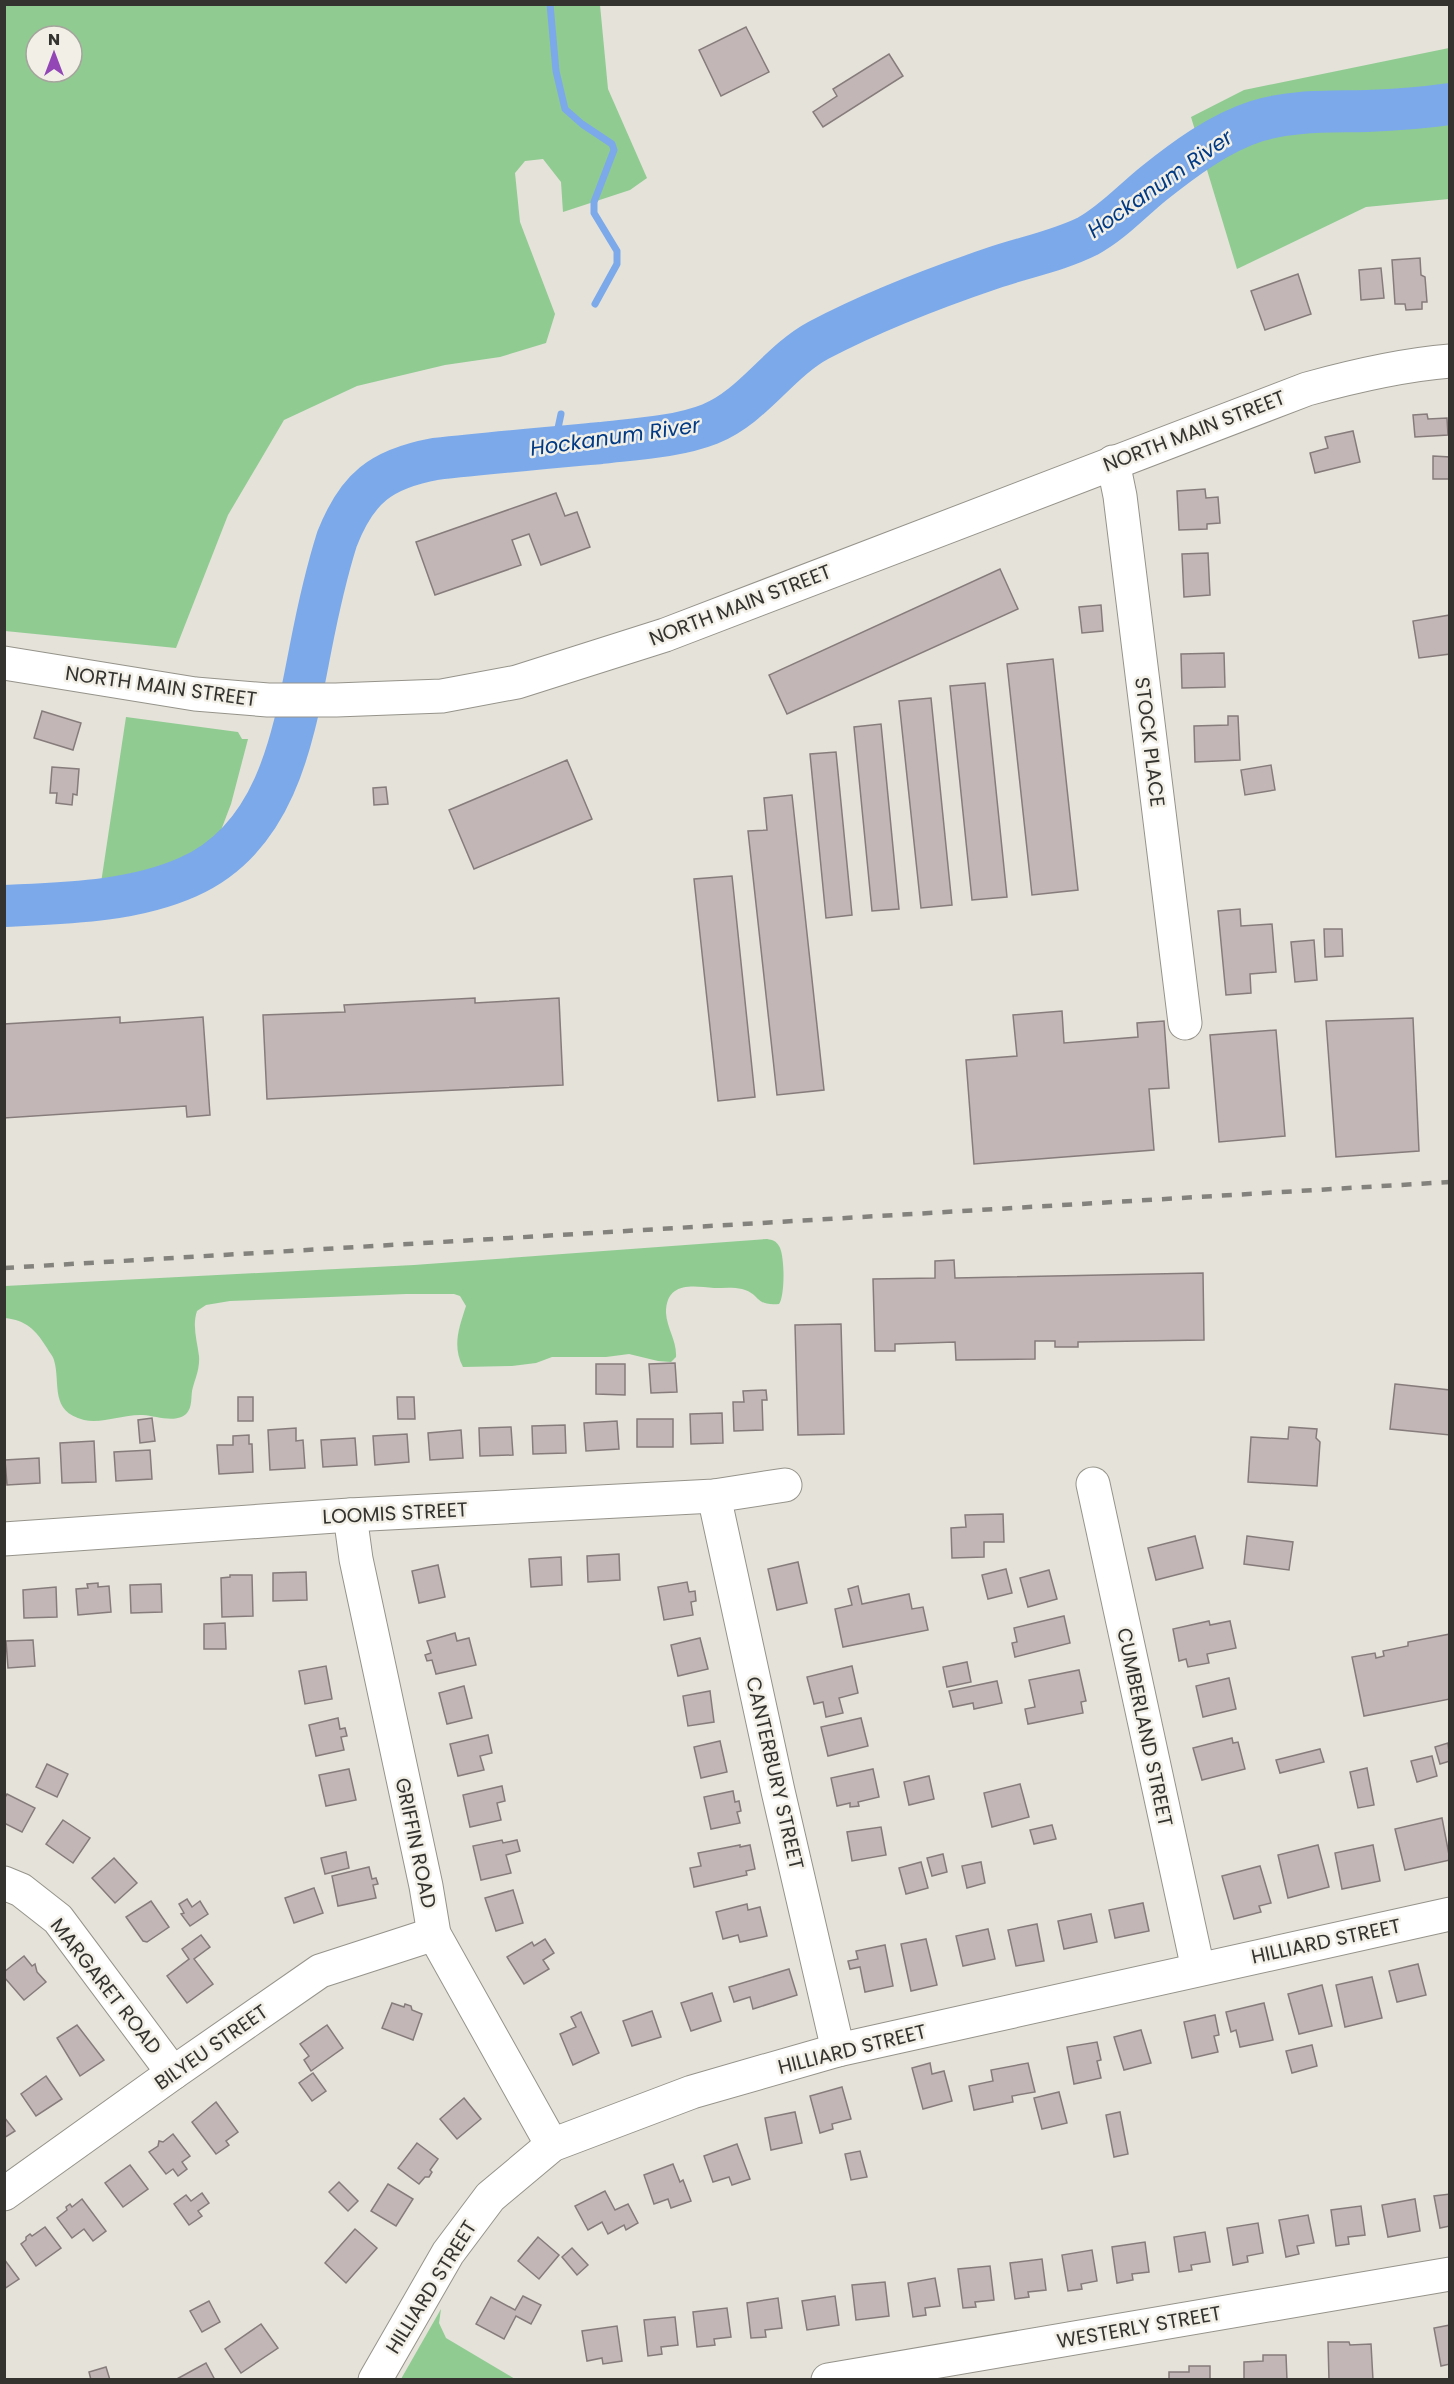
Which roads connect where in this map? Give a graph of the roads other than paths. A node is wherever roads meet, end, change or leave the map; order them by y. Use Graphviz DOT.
graph roads {
  1 [pos="1449,361"];
  2 [pos="1113,462"];
  3 [pos="4,663"];
  4 [pos="1185,1023"];
  5 [pos="1093,1484"];
  6 [pos="785,1485"];
  7 [pos="714,1496"];
  8 [pos="350,1515"];
  9 [pos="4,1539"];
  10 [pos="4,1883"];
  11 [pos="1449,1914"];
  12 [pos="434,1934"];
  13 [pos="1198,1969"];
  14 [pos="838,2050"];
  15 [pos="173,2073"];
  16 [pos="552,2145"];
  17 [pos="4,2194"];
  18 [pos="1449,2274"];
  19 [pos="375,2379"];
  20 [pos="828,2379"];
  1 -- 2 [label="street, NORTH MAIN STREET"];
  2 -- 3 [label="street, NORTH MAIN STREET"];
  2 -- 4 [label="street, STOCK PLACE"];
  5 -- 13 [label="street, CUMBERLAND STREET"];
  6 -- 7 [label="street, LOOMIS STREET"];
  7 -- 8 [label="street, LOOMIS STREET"];
  7 -- 14 [label="street, CANTERBURY STREET"];
  8 -- 9 [label="street, LOOMIS STREET"];
  8 -- 12 [label="street, GRIFFIN ROAD"];
  10 -- 15 [label="street, MARGARET ROAD"];
  11 -- 13 [label="street, HILLIARD STREET"];
  12 -- 15 [label="street, BILYEU STREET"];
  12 -- 16 [label="street, GRIFFIN ROAD"];
  13 -- 14 [label="street, HILLIARD STREET"];
  14 -- 16 [label="street, HILLIARD STREET"];
  15 -- 17 [label="street, BILYEU STREET"];
  16 -- 19 [label="street, HILLIARD STREET"];
  18 -- 20 [label="street, WESTERLY STREET"];
}
